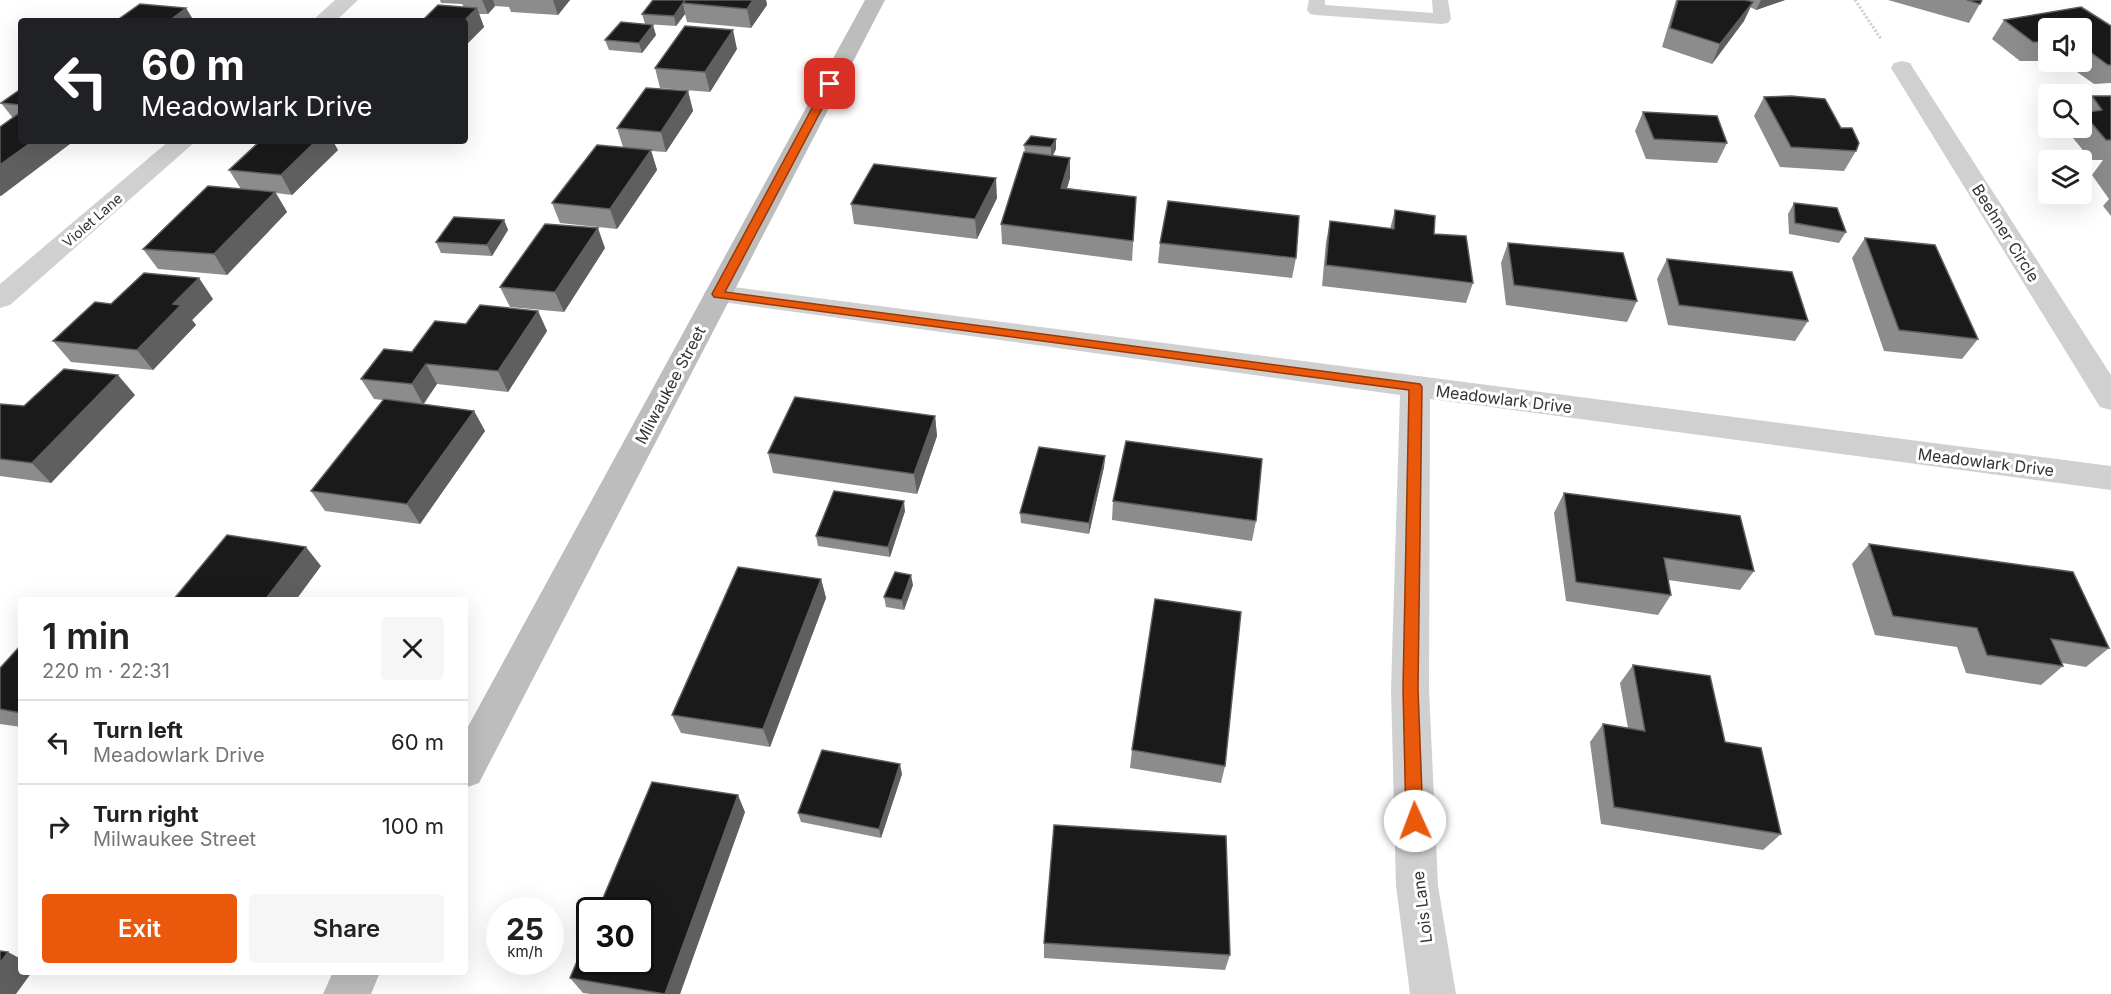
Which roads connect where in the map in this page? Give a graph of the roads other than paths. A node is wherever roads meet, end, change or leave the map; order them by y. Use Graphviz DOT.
graph roads {
  1 [pos="348,0"];
  2 [pos="874,0"];
  3 [pos="1317,0"];
  4 [pos="1440,0"];
  5 [pos="327,18"];
  6 [pos="1902,68"];
  7 [pos="181,144"];
  8 [pos="718,294"];
  9 [pos="0,299"];
  10 [pos="1415,387"];
  11 [pos="2111,399"];
  12 [pos="2111,478"];
  13 [pos="468,764"];
  14 [pos="356,975"];
  15 [pos="346,994"];
  16 [pos="1433,994"];
  1 -- 5 [label="street"];
  2 -- 8 [label="street, Milwaukee Street"];
  3 -- 4 [label="lane"];
  6 -- 11 [label="street, Beehner Circle"];
  7 -- 9 [label="street, Violet Lane"];
  8 -- 10 [label="street, Meadowlark Drive"];
  8 -- 13 [label="street, Milwaukee Street"];
  10 -- 12 [label="street, Meadowlark Drive"];
  10 -- 16 [label="street, Lois Lane"];
  14 -- 15 [label="street"];
}
